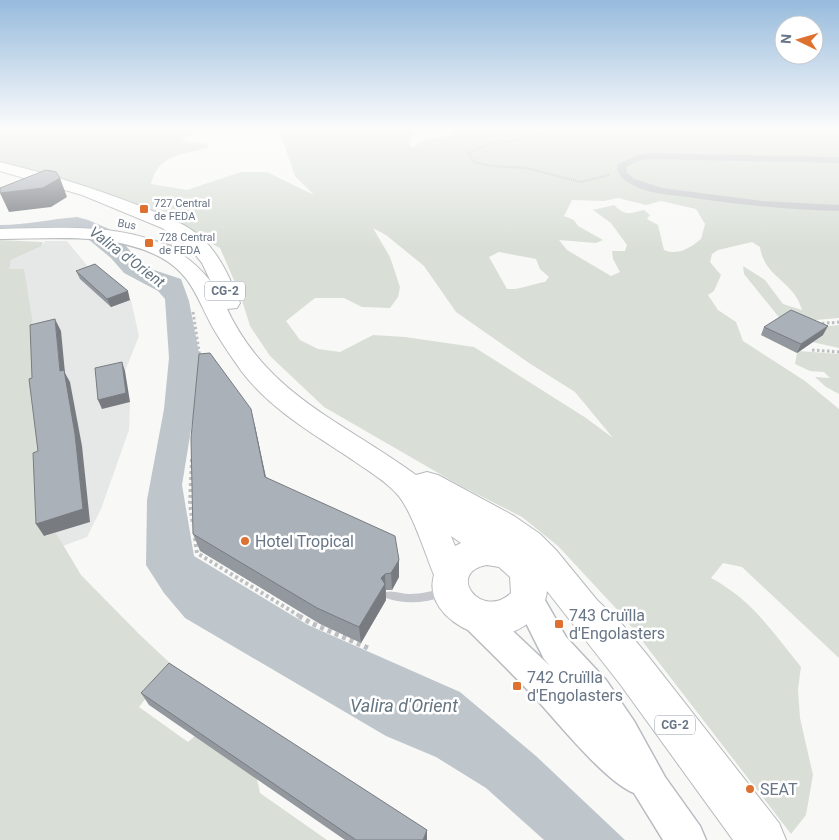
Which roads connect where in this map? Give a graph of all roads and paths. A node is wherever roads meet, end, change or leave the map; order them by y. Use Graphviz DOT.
graph roads {
  1 [pos="11,169"];
  2 [pos="621,169"];
  3 [pos="839,208"];
  4 [pos="0,234"];
  5 [pos="192,307"];
  6 [pos="839,322"];
  7 [pos="813,326"];
  8 [pos="237,345"];
  9 [pos="812,350"];
  10 [pos="839,352"];
  11 [pos="201,365"];
  12 [pos="192,454"];
  13 [pos="373,460"];
  14 [pos="404,482"];
  15 [pos="520,576"];
  16 [pos="459,593"];
  17 [pos="389,595"];
  18 [pos="574,599"];
  19 [pos="368,648"];
  20 [pos="652,790"];
  21 [pos="686,840"];
  22 [pos="762,840"];
  1 -- 8 [label="highway, CG-2"];
  2 -- 3 [label="street"];
  4 -- 8 [label="highway, CG-2"];
  5 -- 11 [label="path"];
  6 -- 7 [label="path"];
  8 -- 13 [label="highway, CG-2"];
  9 -- 10 [label="path"];
  12 -- 19 [label="path"];
  13 -- 14 [label="highway, CG-2"];
  13 -- 18 [label="highway"];
  14 -- 15 [label="highway, CG-2"];
  14 -- 16 [label="highway, CG-2"];
  15 -- 16 [label="highway, CG-2"];
  15 -- 16 [label="highway"];
  15 -- 18 [label="highway, CG-2"];
  15 -- 20 [label="main road"];
  16 -- 17 [label="lane"];
  16 -- 20 [label="main road"];
  18 -- 22 [label="highway, CG-2"];
  20 -- 21 [label="main road"];
}
